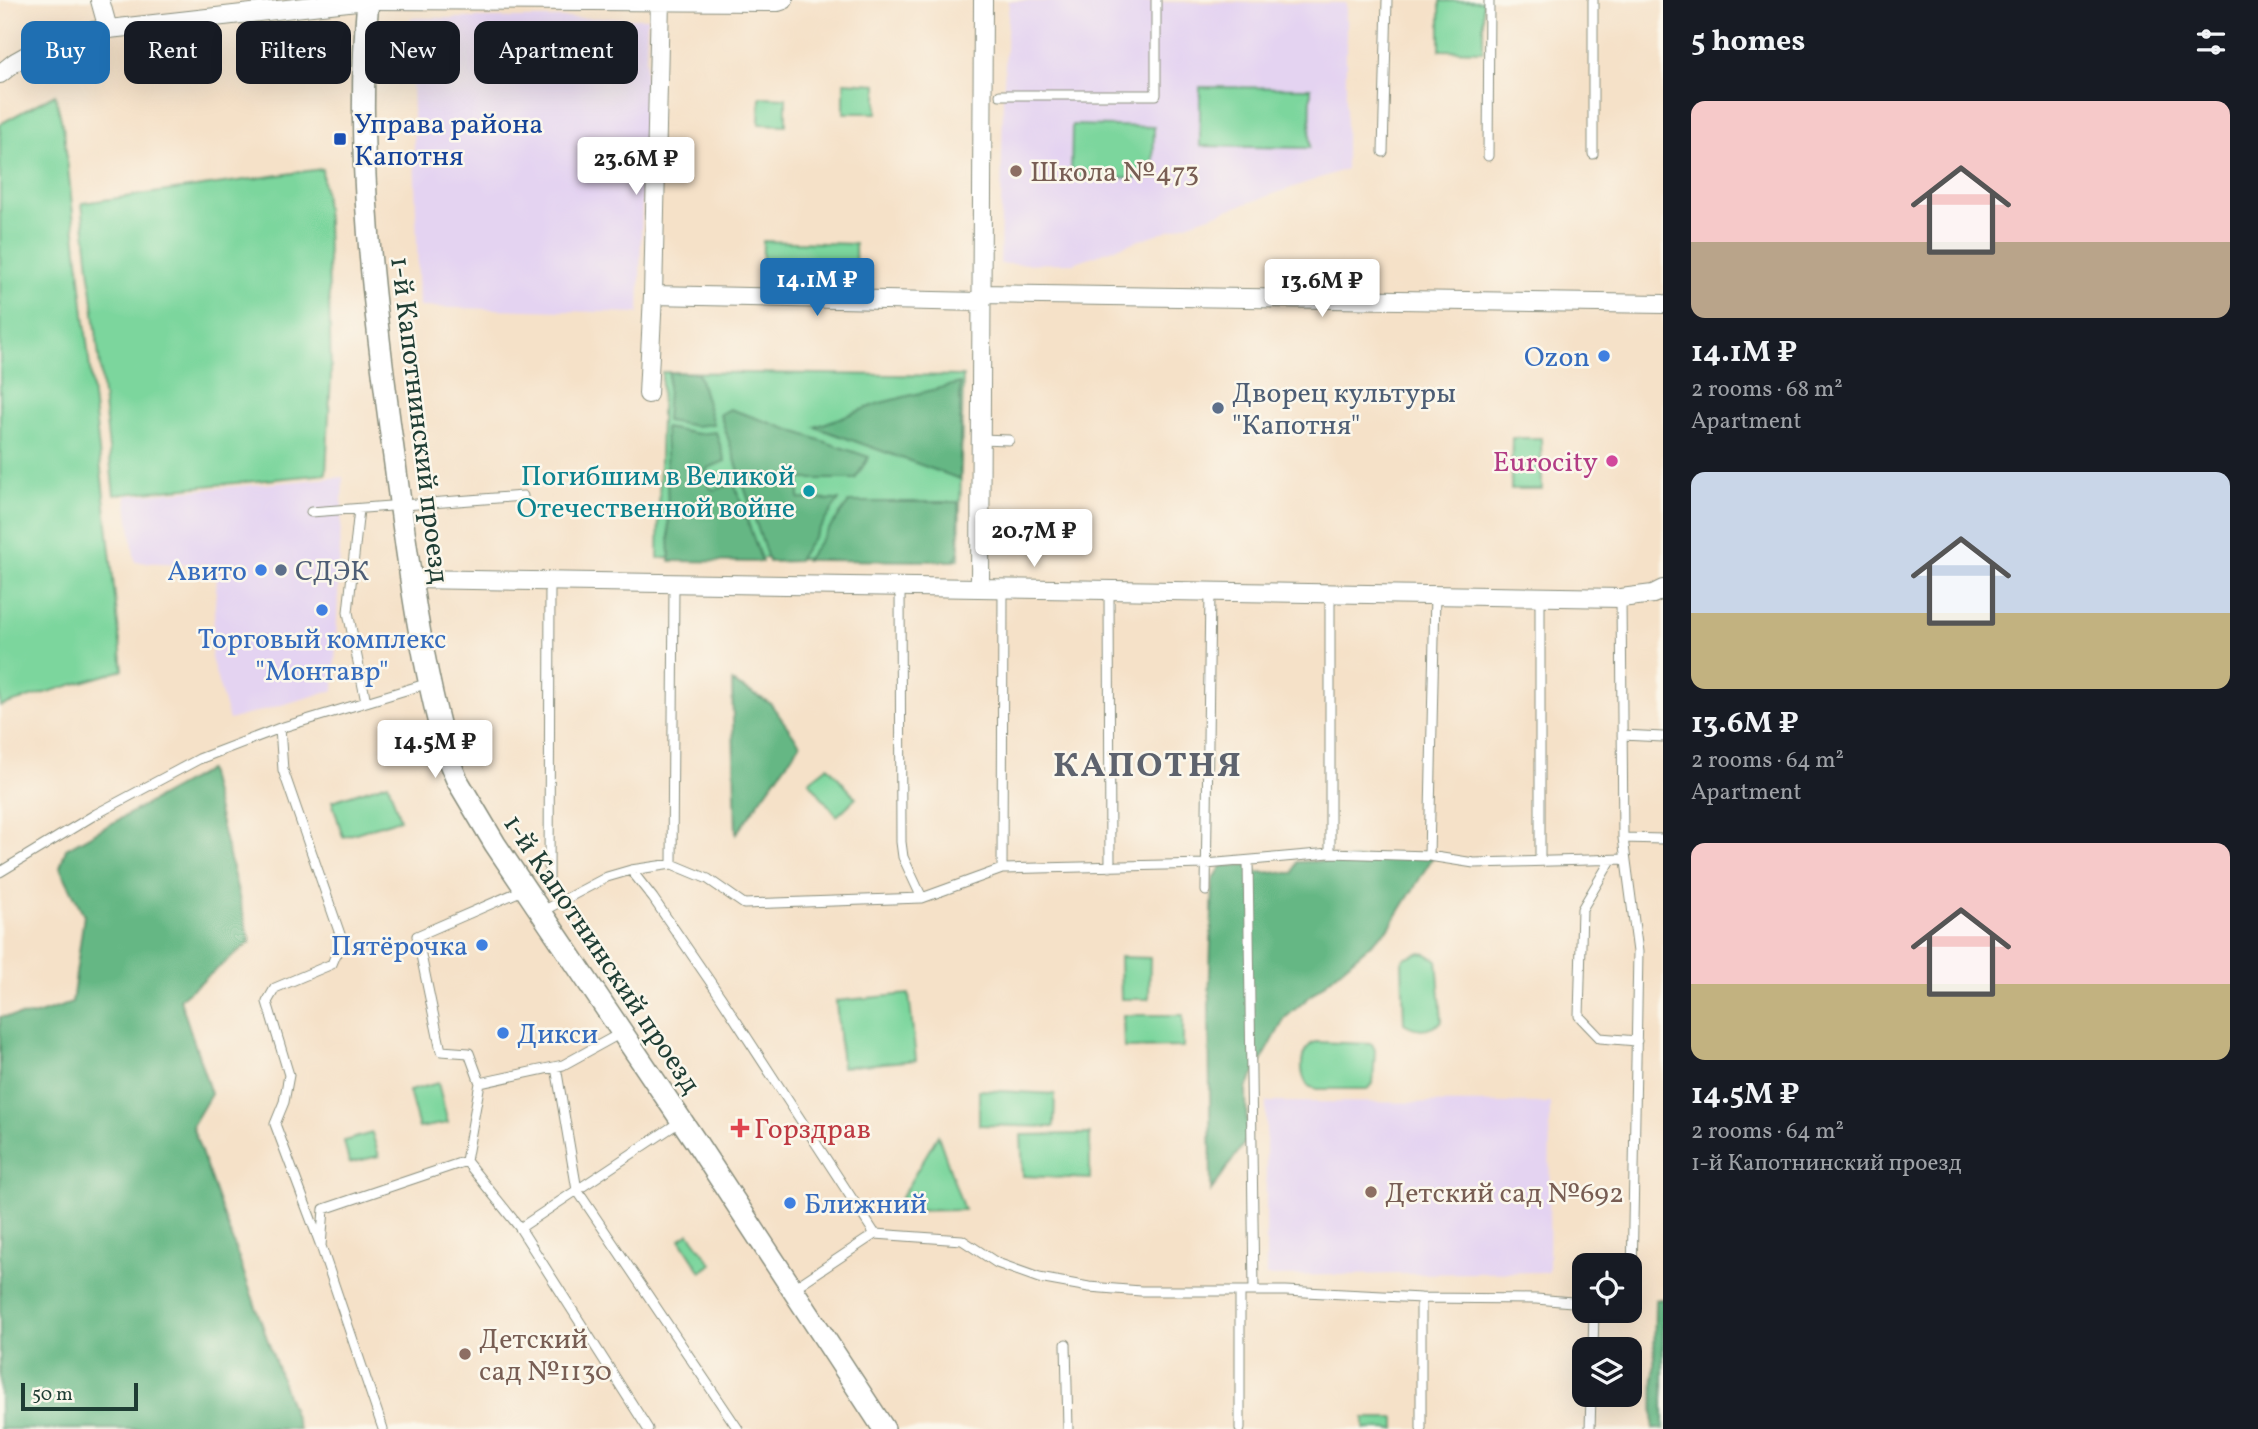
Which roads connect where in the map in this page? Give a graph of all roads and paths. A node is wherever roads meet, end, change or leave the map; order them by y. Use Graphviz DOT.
graph roads {
  1 [pos="100,0"];
  2 [pos="367,0"];
  3 [pos="375,0"];
  4 [pos="660,0"];
  5 [pos="784,0"];
  6 [pos="983,0"];
  7 [pos="1156,0"];
  8 [pos="1387,0"];
  9 [pos="1489,0"];
  10 [pos="1593,0"];
  11 [pos="702,1"];
  12 [pos="106,21"];
  13 [pos="110,29"];
  14 [pos="21,59"];
  15 [pos="0,74"];
  16 [pos="1000,95"];
  17 [pos="1383,152"];
  18 [pos="1593,155"];
  19 [pos="1488,156"];
  20 [pos="653,295"];
  21 [pos="981,298"];
  22 [pos="1663,304"];
  23 [pos="648,394"];
  24 [pos="981,439"];
  25 [pos="1009,440"];
  26 [pos="523,496"];
  27 [pos="401,505"];
  28 [pos="359,509"];
  29 [pos="311,512"];
  30 [pos="411,579"];
  31 [pos="550,579"];
  32 [pos="674,582"];
  33 [pos="900,585"];
  34 [pos="980,587"];
  35 [pos="1003,587"];
  36 [pos="1109,589"];
  37 [pos="1663,589"];
  38 [pos="1210,592"];
  39 [pos="1330,593"];
  40 [pos="1434,595"];
  41 [pos="1540,597"];
  42 [pos="1621,598"];
  43 [pos="431,682"];
  44 [pos="366,702"];
  45 [pos="280,728"];
  46 [pos="1622,736"];
  47 [pos="1663,737"];
  48 [pos="1623,838"];
  49 [pos="1663,839"];
  50 [pos="1330,853"];
  51 [pos="1429,856"];
  52 [pos="1624,859"];
  53 [pos="1540,860"];
  54 [pos="1611,860"];
  55 [pos="1248,861"];
  56 [pos="672,864"];
  57 [pos="1206,864"];
  58 [pos="1110,867"];
  59 [pos="1002,869"];
  60 [pos="631,870"];
  61 [pos="0,872"];
  62 [pos="525,889"];
  63 [pos="1206,891"];
  64 [pos="922,898"];
  65 [pos="550,906"];
  66 [pos="622,1032"];
  67 [pos="1637,1041"];
  68 [pos="556,1067"];
  69 [pos="480,1083"];
  70 [pos="681,1121"];
  71 [pos="466,1161"];
  72 [pos="577,1190"];
  73 [pos="520,1228"];
  74 [pos="875,1234"];
  75 [pos="321,1246"];
  76 [pos="1633,1253"];
  77 [pos="792,1290"];
  78 [pos="1240,1291"];
  79 [pos="1254,1291"];
  80 [pos="1421,1298"];
  81 [pos="1572,1302"];
  82 [pos="1066,1344"];
  83 [pos="1591,1407"];
  84 [pos="383,1429"];
  85 [pos="648,1429"];
  86 [pos="738,1429"];
  87 [pos="884,1429"];
  88 [pos="1068,1429"];
  89 [pos="1240,1429"];
  90 [pos="1421,1429"];
  91 [pos="1590,1429"];
  1 -- 12 [label="street"];
  2 -- 13 [label="street"];
  2 -- 27 [label="street, 1-й Капотнинский проезд"];
  3 -- 4 [label="street"];
  4 -- 11 [label="street"];
  4 -- 20 [label="street"];
  5 -- 11 [label="street"];
  6 -- 21 [label="street"];
  7 -- 16 [label="lane"];
  8 -- 17 [label="lane"];
  9 -- 19 [label="lane"];
  10 -- 18 [label="lane"];
  14 -- 15 [label="street"];
  20 -- 21 [label="street"];
  20 -- 23 [label="street"];
  21 -- 22 [label="street"];
  21 -- 24 [label="street"];
  24 -- 25 [label="lane"];
  24 -- 34 [label="street"];
  26 -- 27 [label="lane"];
  27 -- 28 [label="lane"];
  27 -- 30 [label="street, 1-й Капотнинский проезд"];
  28 -- 29 [label="lane"];
  28 -- 44 [label="lane"];
  30 -- 31 [label="street"];
  30 -- 43 [label="street, 1-й Капотнинский проезд"];
  31 -- 32 [label="street"];
  31 -- 65 [label="lane"];
  32 -- 33 [label="street"];
  32 -- 56 [label="lane"];
  33 -- 34 [label="street"];
  33 -- 64 [label="lane"];
  34 -- 35 [label="street"];
  35 -- 36 [label="street"];
  35 -- 59 [label="lane"];
  36 -- 38 [label="street"];
  36 -- 58 [label="lane"];
  37 -- 42 [label="street"];
  38 -- 39 [label="street"];
  38 -- 57 [label="lane"];
  39 -- 40 [label="street"];
  39 -- 50 [label="lane"];
  40 -- 41 [label="street"];
  40 -- 51 [label="lane"];
  41 -- 42 [label="street"];
  41 -- 53 [label="lane"];
  42 -- 46 [label="lane"];
  43 -- 44 [label="lane"];
  43 -- 62 [label="street, 1-й Капотнинский проезд"];
  44 -- 45 [label="lane"];
  45 -- 61 [label="lane"];
  45 -- 75 [label="lane"];
  46 -- 47 [label="lane"];
  46 -- 48 [label="lane"];
  48 -- 49 [label="lane"];
  48 -- 52 [label="lane"];
  50 -- 51 [label="lane"];
  50 -- 55 [label="lane"];
  51 -- 53 [label="lane"];
  52 -- 54 [label="lane"];
  52 -- 67 [label="lane"];
  53 -- 54 [label="lane"];
  54 -- 67 [label="lane"];
  55 -- 57 [label="lane"];
  55 -- 79 [label="lane"];
  56 -- 60 [label="lane"];
  56 -- 64 [label="lane"];
  57 -- 58 [label="lane"];
  57 -- 63 [label="lane"];
  58 -- 59 [label="lane"];
  59 -- 64 [label="lane"];
  60 -- 65 [label="lane"];
  60 -- 74 [label="lane"];
  62 -- 65 [label="street, 1-й Капотнинский проезд"];
  62 -- 69 [label="lane"];
  65 -- 66 [label="street, 1-й Капотнинский проезд"];
  66 -- 68 [label="lane"];
  66 -- 70 [label="street, 1-й Капотнинский проезд"];
  67 -- 76 [label="lane"];
  68 -- 69 [label="lane"];
  68 -- 72 [label="lane"];
  69 -- 71 [label="lane"];
  70 -- 72 [label="lane"];
  70 -- 77 [label="street, 1-й Капотнинский проезд"];
  71 -- 73 [label="lane"];
  71 -- 75 [label="lane"];
  72 -- 73 [label="lane"];
  72 -- 86 [label="lane"];
  73 -- 85 [label="lane"];
  74 -- 77 [label="lane"];
  74 -- 78 [label="lane"];
  75 -- 84 [label="lane"];
  77 -- 87 [label="street, 1-й Капотнинский проезд"];
  78 -- 79 [label="lane"];
  78 -- 89 [label="lane"];
  79 -- 80 [label="lane"];
  80 -- 81 [label="lane"];
  80 -- 90 [label="lane"];
  82 -- 88 [label="lane"];
  83 -- 91 [label="lane"];
}
